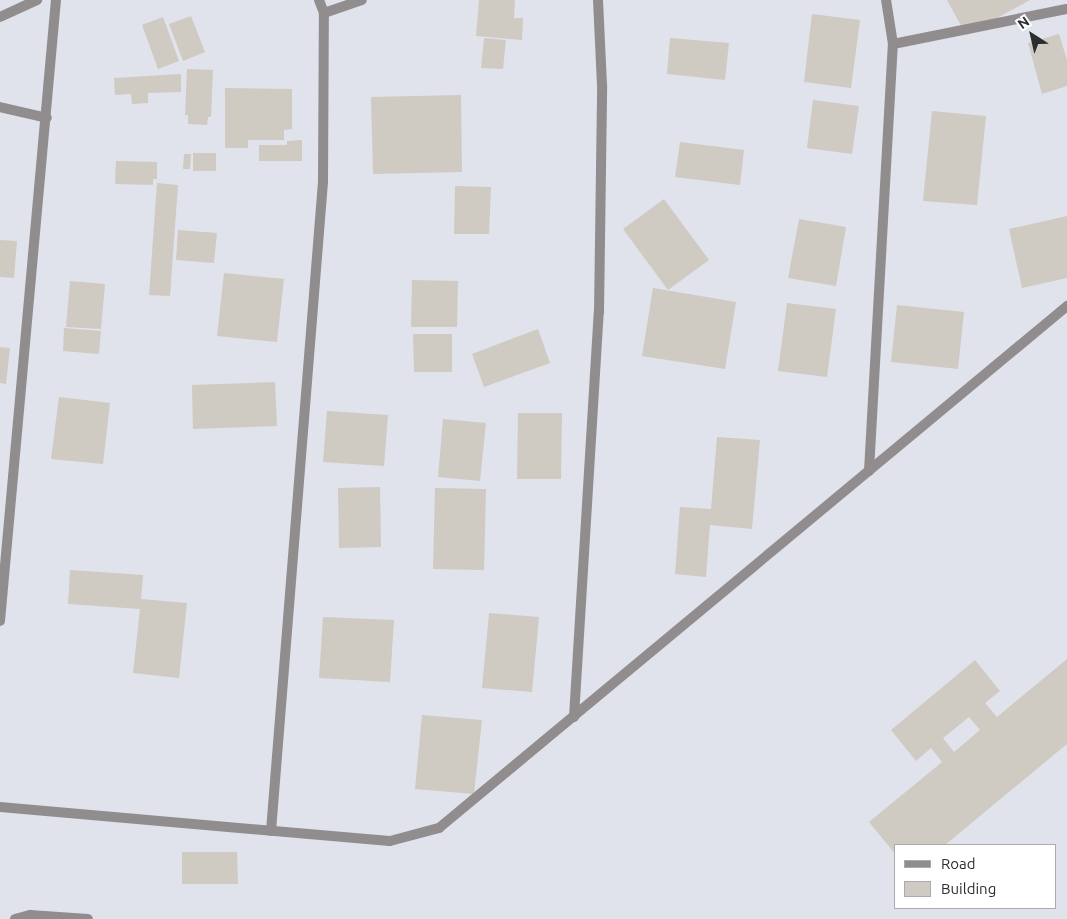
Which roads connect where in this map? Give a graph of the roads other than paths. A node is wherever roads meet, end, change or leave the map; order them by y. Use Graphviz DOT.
graph roads {
  1 [pos="37,0"];
  2 [pos="56,0"];
  3 [pos="319,0"];
  4 [pos="362,0"];
  5 [pos="598,0"];
  6 [pos="886,0"];
  7 [pos="1067,9"];
  8 [pos="324,13"];
  9 [pos="0,17"];
  10 [pos="893,44"];
  11 [pos="0,107"];
  12 [pos="47,118"];
  13 [pos="1067,306"];
  14 [pos="869,471"];
  15 [pos="0,621"];
  16 [pos="574,717"];
  17 [pos="0,808"];
  18 [pos="270,831"];
  19 [pos="15,919"];
  20 [pos="88,919"];
  1 -- 9 [label="street"];
  2 -- 12 [label="street"];
  3 -- 8 [label="street"];
  4 -- 8 [label="street"];
  5 -- 16 [label="street"];
  6 -- 10 [label="street"];
  7 -- 10 [label="street"];
  8 -- 18 [label="street"];
  10 -- 14 [label="street"];
  11 -- 12 [label="street"];
  12 -- 15 [label="street"];
  13 -- 14 [label="street"];
  14 -- 16 [label="street"];
  16 -- 18 [label="street"];
  17 -- 18 [label="street"];
  19 -- 20 [label="street"];
}
